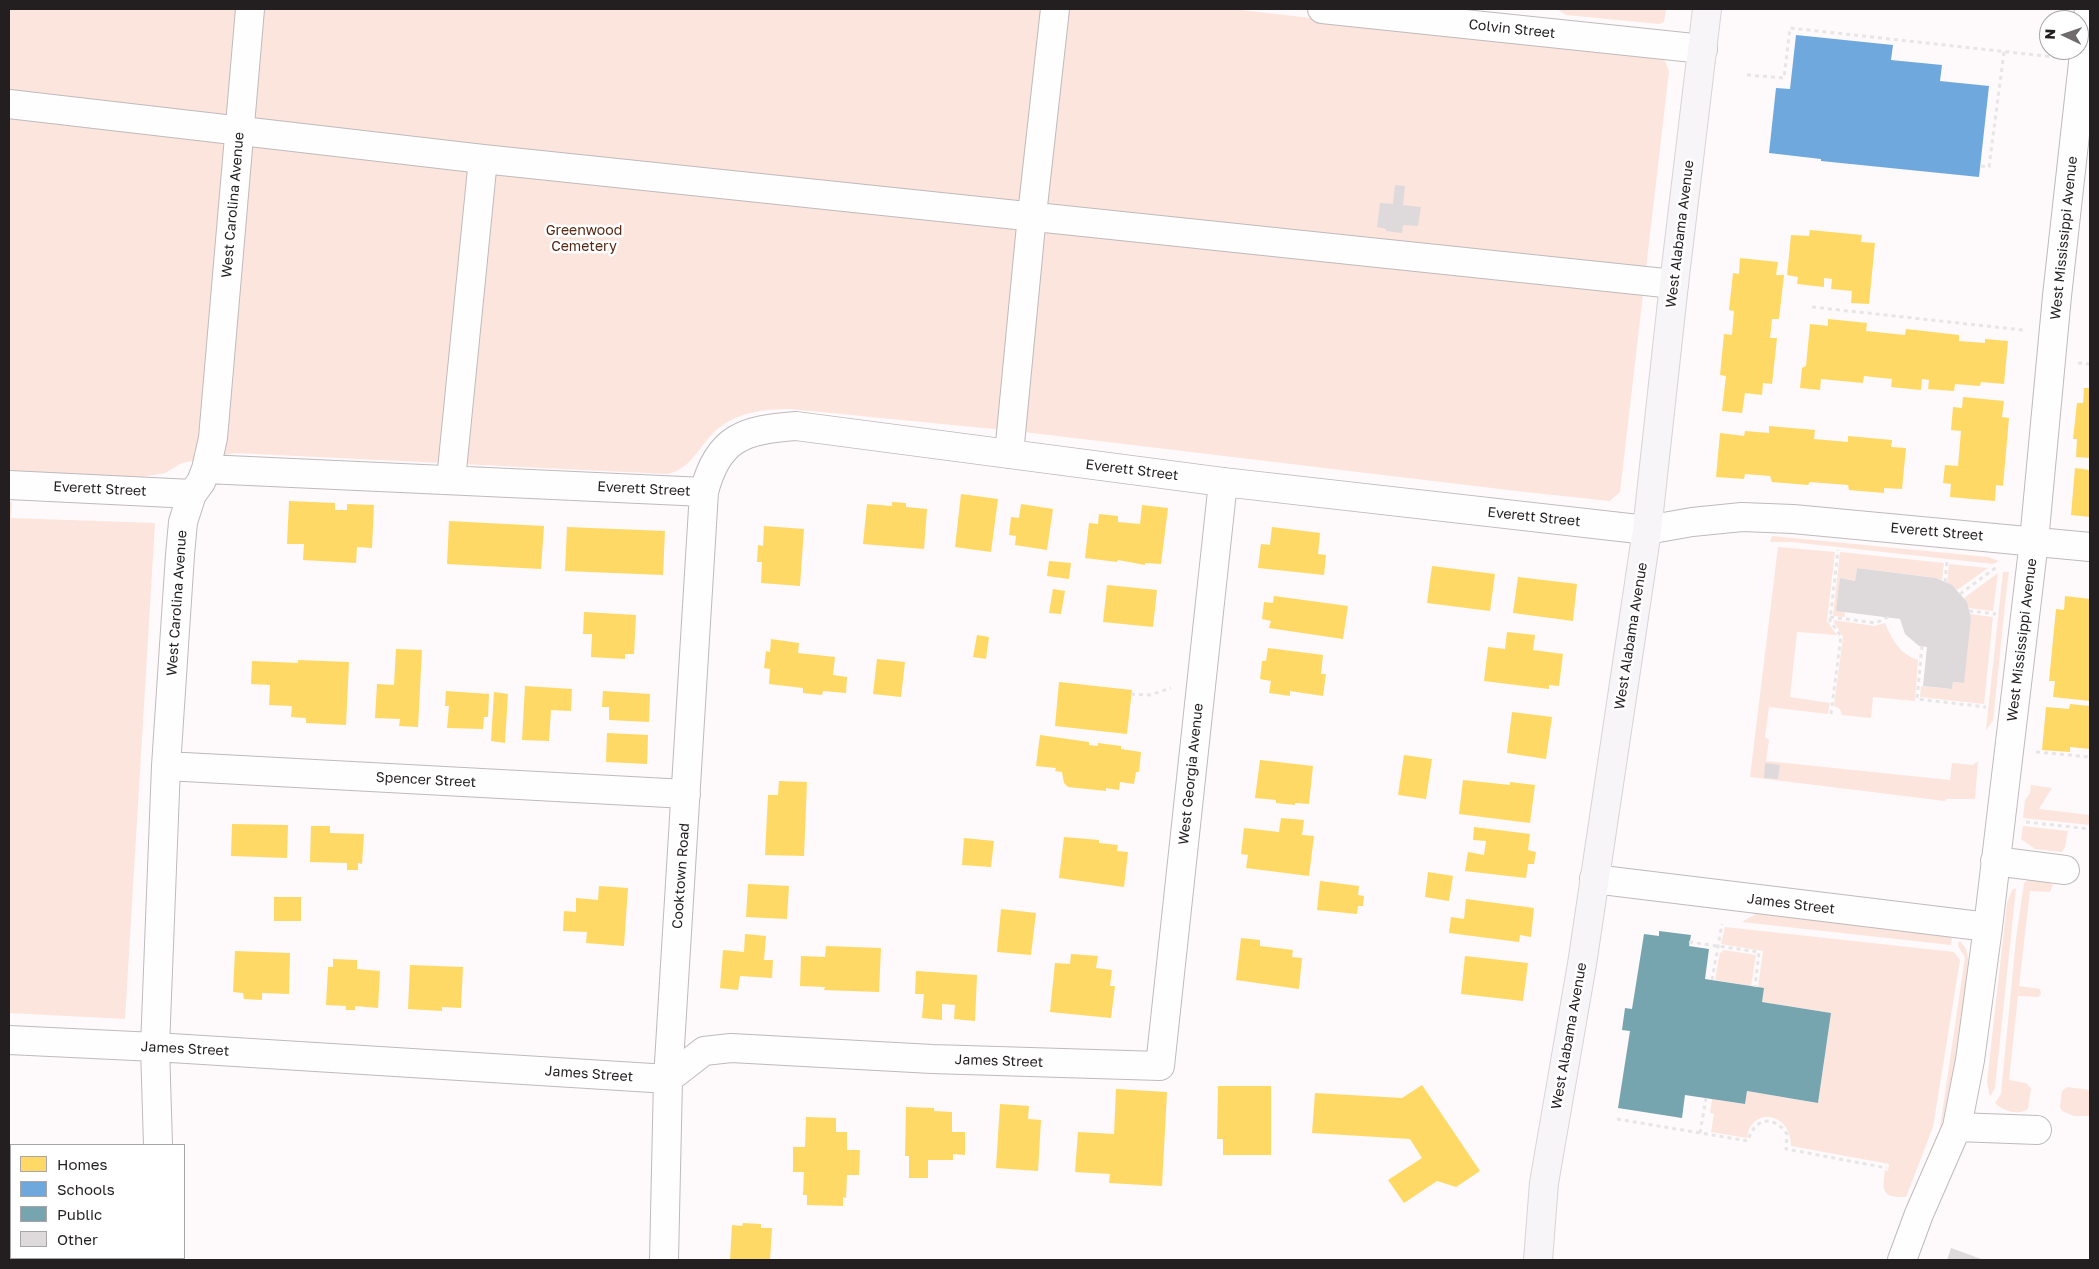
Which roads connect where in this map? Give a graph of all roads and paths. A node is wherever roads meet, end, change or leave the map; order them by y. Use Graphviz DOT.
graph roads {
  1 [pos="250,9"];
  2 [pos="1055,9"];
  3 [pos="1322,9"];
  4 [pos="1707,9"];
  5 [pos="2089,9"];
  6 [pos="1703,49"];
  7 [pos="2004,52"];
  8 [pos="2039,56"];
  9 [pos="1747,75"];
  10 [pos="9,104"];
  11 [pos="240,130"];
  12 [pos="483,159"];
  13 [pos="1981,166"];
  14 [pos="1032,216"];
  15 [pos="1674,284"];
  16 [pos="1812,307"];
  17 [pos="2023,330"];
  18 [pos="2078,363"];
  19 [pos="2090,364"];
  20 [pos="1009,454"];
  21 [pos="206,469"];
  22 [pos="451,480"];
  23 [pos="1223,482"];
  24 [pos="9,485"];
  25 [pos="704,492"];
  26 [pos="192,494"];
  27 [pos="1647,530"];
  28 [pos="2034,541"];
  29 [pos="2090,547"];
  30 [pos="1838,550"];
  31 [pos="1947,561"];
  32 [pos="1998,566"];
  33 [pos="1945,582"];
  34 [pos="1960,594"];
  35 [pos="1970,611"];
  36 [pos="1996,614"];
  37 [pos="1830,617"];
  38 [pos="1888,617"];
  39 [pos="1922,646"];
  40 [pos="1171,688"];
  41 [pos="1132,694"];
  42 [pos="1986,707"];
  43 [pos="1831,714"];
  44 [pos="2031,751"];
  45 [pos="2090,757"];
  46 [pos="166,766"];
  47 [pos="686,794"];
  48 [pos="2020,822"];
  49 [pos="2090,829"];
  50 [pos="1996,861"];
  51 [pos="2065,870"];
  52 [pos="1594,879"];
  53 [pos="1722,924"];
  54 [pos="1988,927"];
  55 [pos="1689,942"];
  56 [pos="1718,946"];
  57 [pos="1712,980"];
  58 [pos="1755,987"];
  59 [pos="9,1040"];
  60 [pos="155,1046"];
  61 [pos="1160,1066"];
  62 [pos="668,1079"];
  63 [pos="1706,1098"];
  64 [pos="1617,1119"];
  65 [pos="1957,1127"];
  66 [pos="2037,1130"];
  67 [pos="1700,1133"];
  68 [pos="158,1144"];
  69 [pos="1887,1168"];
  70 [pos="664,1260"];
  71 [pos="1538,1260"];
  72 [pos="1902,1260"];
  1 -- 11 [label="street, West Carolina Avenue"];
  2 -- 14 [label="street"];
  3 -- 6 [label="street, Colvin Street"];
  4 -- 6 [label="main road, West Alabama Avenue"];
  5 -- 28 [label="street, West Mississippi Avenue"];
  6 -- 15 [label="main road, West Alabama Avenue"];
  7 -- 8 [label="path"];
  7 -- 9 [label="path"];
  7 -- 13 [label="path"];
  10 -- 11 [label="street"];
  11 -- 12 [label="street"];
  11 -- 21 [label="street, West Carolina Avenue"];
  12 -- 14 [label="street"];
  12 -- 22 [label="street"];
  14 -- 15 [label="street"];
  14 -- 20 [label="street"];
  15 -- 27 [label="main road, West Alabama Avenue"];
  16 -- 17 [label="path"];
  18 -- 19 [label="path"];
  20 -- 23 [label="street, Everett Street"];
  20 -- 25 [label="street, Everett Street"];
  21 -- 22 [label="street, Everett Street"];
  21 -- 26 [label="street, West Carolina Avenue"];
  22 -- 25 [label="street, Everett Street"];
  23 -- 27 [label="street, Everett Street"];
  23 -- 61 [label="street, West Georgia Avenue"];
  24 -- 26 [label="street, Everett Street"];
  25 -- 47 [label="street, Cooktown Road"];
  26 -- 46 [label="street, West Carolina Avenue"];
  27 -- 28 [label="street, Everett Street"];
  27 -- 52 [label="main road, West Alabama Avenue"];
  28 -- 29 [label="street, Everett Street"];
  28 -- 50 [label="street, West Mississippi Avenue"];
  30 -- 37 [label="path"];
  31 -- 33 [label="path"];
  32 -- 34 [label="path"];
  35 -- 36 [label="path"];
  37 -- 38 [label="path"];
  37 -- 43 [label="path"];
  39 -- 42 [label="path"];
  40 -- 41 [label="path"];
  44 -- 45 [label="path"];
  46 -- 47 [label="street, Spencer Street"];
  46 -- 60 [label="street, West Carolina Avenue"];
  47 -- 62 [label="street, Cooktown Road"];
  48 -- 49 [label="path"];
  50 -- 51 [label="street"];
  50 -- 54 [label="street, West Mississippi Avenue"];
  52 -- 54 [label="street, James Street"];
  52 -- 71 [label="main road, West Alabama Avenue"];
  53 -- 56 [label="path"];
  54 -- 65 [label="street, West Mississippi Avenue"];
  55 -- 56 [label="path"];
  56 -- 57 [label="path"];
  56 -- 58 [label="path"];
  59 -- 60 [label="street, James Street"];
  60 -- 62 [label="street, James Street"];
  60 -- 68 [label="street, West Carolina Avenue"];
  61 -- 62 [label="street, James Street"];
  62 -- 70 [label="street, Cooktown Road"];
  63 -- 67 [label="path"];
  64 -- 67 [label="path"];
  65 -- 66 [label="street"];
  65 -- 72 [label="street, West Mississippi Avenue"];
  67 -- 69 [label="path"];
}
